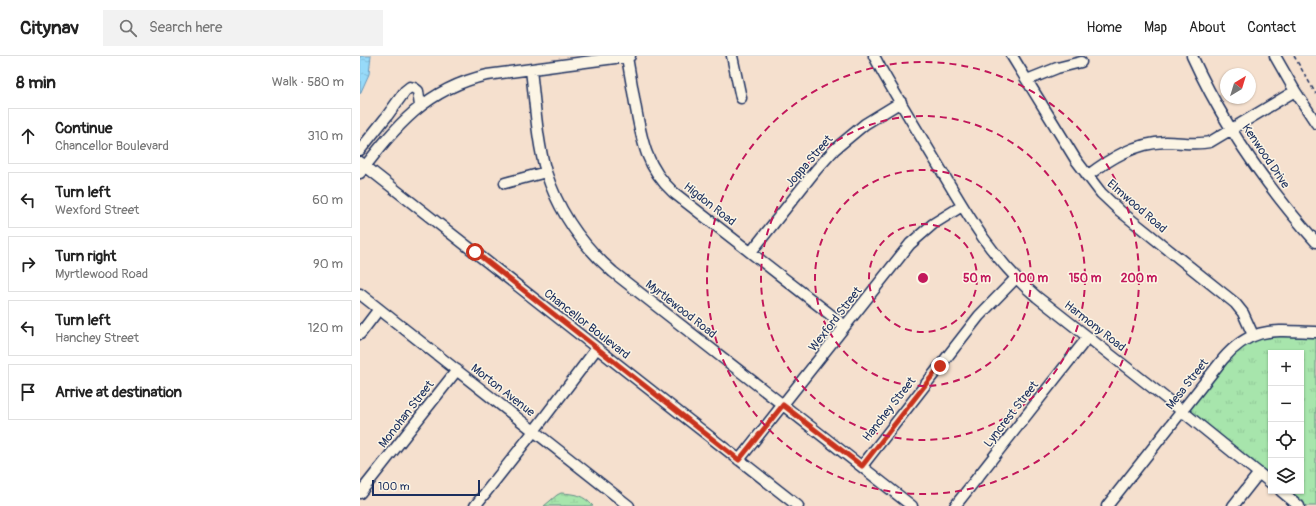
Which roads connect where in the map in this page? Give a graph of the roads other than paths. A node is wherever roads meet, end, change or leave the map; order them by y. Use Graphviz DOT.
graph roads {
  1 [pos="629,56"];
  2 [pos="732,56"];
  3 [pos="874,56"];
  4 [pos="1012,56"];
  5 [pos="1192,56"];
  6 [pos="1275,56"];
  7 [pos="1081,62"];
  8 [pos="531,70"];
  9 [pos="1027,80"];
  10 [pos="1295,91"];
  11 [pos="741,98"];
  12 [pos="901,102"];
  13 [pos="420,106"];
  14 [pos="1316,123"];
  15 [pos="1232,129"];
  16 [pos="360,150"];
  17 [pos="362,167"];
  18 [pos="546,172"];
  19 [pos="1087,176"];
  20 [pos="505,183"];
  21 [pos="962,206"];
  22 [pos="1316,242"];
  23 [pos="752,252"];
  24 [pos="1016,278"];
  25 [pos="360,294"];
  26 [pos="379,309"];
  27 [pos="845,326"];
  28 [pos="1316,332"];
  29 [pos="360,334"];
  30 [pos="1253,335"];
  31 [pos="1088,337"];
  32 [pos="597,348"];
  33 [pos="457,370"];
  34 [pos="783,405"];
  35 [pos="1182,411"];
  36 [pos="534,431"];
  37 [pos="739,460"];
  38 [pos="862,466"];
  39 [pos="1259,473"];
  40 [pos="1268,480"];
  41 [pos="360,493"];
  42 [pos="1285,494"];
  43 [pos="475,506"];
  44 [pos="629,506"];
  45 [pos="798,506"];
  46 [pos="912,506"];
  47 [pos="955,506"];
  48 [pos="1107,506"];
  49 [pos="1233,506"];
  50 [pos="1299,506"];
  1 -- 8 [label="street"];
  1 -- 23 [label="street, Higdon Road"];
  2 -- 11 [label="street"];
  3 -- 12 [label="street, Harmony Road"];
  4 -- 9 [label="street, Elmwood Road"];
  5 -- 15 [label="street, Kenwood Drive"];
  6 -- 10 [label="street"];
  7 -- 9 [label="street"];
  8 -- 13 [label="street"];
  8 -- 18 [label="street, Myrtlewood Road"];
  9 -- 19 [label="street, Elmwood Road"];
  10 -- 14 [label="street"];
  10 -- 15 [label="street"];
  12 -- 21 [label="street, Harmony Road"];
  12 -- 23 [label="street, Joppa Street"];
  13 -- 16 [label="street"];
  13 -- 17 [label="street"];
  15 -- 19 [label="street"];
  15 -- 22 [label="street, Kenwood Drive"];
  17 -- 32 [label="street, Chancellor Boulevard"];
  18 -- 20 [label="street"];
  18 -- 34 [label="street, Myrtlewood Road"];
  19 -- 30 [label="street, Elmwood Road"];
  21 -- 24 [label="street, Harmony Road"];
  21 -- 27 [label="street, Wexford Street"];
  23 -- 27 [label="street, Higdon Road"];
  24 -- 31 [label="street, Harmony Road"];
  24 -- 38 [label="street, Hanchey Street"];
  25 -- 26 [label="street, Morton Avenue"];
  26 -- 29 [label="street"];
  26 -- 33 [label="street, Morton Avenue"];
  27 -- 34 [label="street, Wexford Street"];
  28 -- 30 [label="street, Mesa Street"];
  30 -- 35 [label="street, Mesa Street"];
  31 -- 35 [label="street, Harmony Road"];
  31 -- 47 [label="street, Lyncrest Street"];
  32 -- 36 [label="street"];
  32 -- 37 [label="street, Chancellor Boulevard"];
  33 -- 36 [label="street, Morton Avenue"];
  33 -- 41 [label="street, Monohan Street"];
  34 -- 37 [label="street, Wexford Street"];
  34 -- 38 [label="street, Myrtlewood Road"];
  35 -- 39 [label="street, Harmony Road"];
  35 -- 48 [label="street, Mesa Street"];
  36 -- 43 [label="street"];
  36 -- 44 [label="street, Morton Avenue"];
  37 -- 45 [label="street, Chancellor Boulevard"];
  38 -- 46 [label="street, Myrtlewood Road"];
  39 -- 40 [label="street, Harmony Road"];
  39 -- 49 [label="street"];
  42 -- 50 [label="street"];
}
